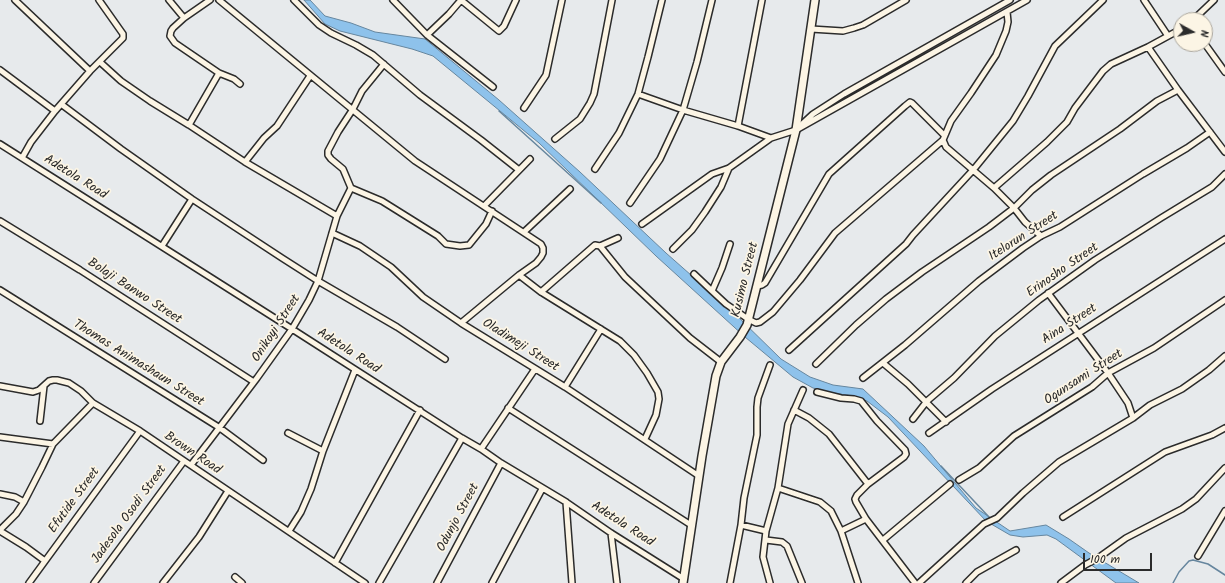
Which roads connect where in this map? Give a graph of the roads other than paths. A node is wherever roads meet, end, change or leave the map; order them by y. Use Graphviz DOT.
graph roads {
  1 [pos="15,0"];
  2 [pos="99,0"];
  3 [pos="169,0"];
  4 [pos="210,0"];
  5 [pos="219,0"];
  6 [pos="294,0"];
  7 [pos="393,0"];
  8 [pos="461,0"];
  9 [pos="516,0"];
  10 [pos="562,0"];
  11 [pos="612,0"];
  12 [pos="662,0"];
  13 [pos="712,0"];
  14 [pos="762,0"];
  15 [pos="815,0"];
  16 [pos="906,0"];
  17 [pos="1010,0"];
  18 [pos="1027,0"];
  19 [pos="1102,0"];
  20 [pos="1144,0"];
  21 [pos="1212,1"];
  22 [pos="1007,12"];
  23 [pos="1201,12"];
  24 [pos="184,18"];
  25 [pos="811,29"];
  26 [pos="1173,33"];
  27 [pos="427,35"];
  28 [pos="1168,36"];
  29 [pos="1148,47"];
  30 [pos="1211,52"];
  31 [pos="100,62"];
  32 [pos="384,64"];
  33 [pos="0,70"];
  34 [pos="90,71"];
  35 [pos="1225,72"];
  36 [pos="219,73"];
  37 [pos="310,76"];
  38 [pos="240,84"];
  39 [pos="493,87"];
  40 [pos="1178,90"];
  41 [pos="638,94"];
  42 [pos="61,104"];
  43 [pos="524,108"];
  44 [pos="353,109"];
  45 [pos="683,110"];
  46 [pos="55,111"];
  47 [pos="189,125"];
  48 [pos="738,126"];
  49 [pos="796,130"];
  50 [pos="1210,132"];
  51 [pos="943,137"];
  52 [pos="771,138"];
  53 [pos="555,140"];
  54 [pos="0,144"];
  55 [pos="1225,152"];
  56 [pos="22,158"];
  57 [pos="530,159"];
  58 [pos="245,162"];
  59 [pos="729,168"];
  60 [pos="595,169"];
  61 [pos="974,169"];
  62 [pos="519,170"];
  63 [pos="1225,174"];
  64 [pos="351,188"];
  65 [pos="994,188"];
  66 [pos="570,189"];
  67 [pos="192,199"];
  68 [pos="630,203"];
  69 [pos="484,206"];
  70 [pos="1014,208"];
  71 [pos="492,211"];
  72 [pos="337,216"];
  73 [pos="0,221"];
  74 [pos="642,224"];
  75 [pos="524,232"];
  76 [pos="332,233"];
  77 [pos="1041,236"];
  78 [pos="618,238"];
  79 [pos="1225,239"];
  80 [pos="730,244"];
  81 [pos="162,246"];
  82 [pos="600,246"];
  83 [pos="673,249"];
  84 [pos="694,274"];
  85 [pos="519,275"];
  86 [pos="318,281"];
  87 [pos="757,286"];
  88 [pos="0,290"];
  89 [pos="712,291"];
  90 [pos="541,292"];
  91 [pos="1048,293"];
  92 [pos="1225,300"];
  93 [pos="748,322"];
  94 [pos="461,323"];
  95 [pos="292,329"];
  96 [pos="601,329"];
  97 [pos="1078,333"];
  98 [pos="789,350"];
  99 [pos="1225,356"];
  100 [pos="445,358"];
  101 [pos="720,362"];
  102 [pos="883,363"];
  103 [pos="816,364"];
  104 [pos="770,365"];
  105 [pos="535,369"];
  106 [pos="355,370"];
  107 [pos="1108,373"];
  108 [pos="863,378"];
  109 [pos="254,382"];
  110 [pos="0,386"];
  111 [pos="44,386"];
  112 [pos="565,387"];
  113 [pos="803,390"];
  114 [pos="817,392"];
  115 [pos="93,402"];
  116 [pos="927,402"];
  117 [pos="508,408"];
  118 [pos="420,410"];
  119 [pos="794,410"];
  120 [pos="1133,418"];
  121 [pos="913,419"];
  122 [pos="40,421"];
  123 [pos="946,422"];
  124 [pos="220,428"];
  125 [pos="1225,428"];
  126 [pos="140,431"];
  127 [pos="288,433"];
  128 [pos="929,433"];
  129 [pos="0,437"];
  130 [pos="462,438"];
  131 [pos="645,440"];
  132 [pos="53,444"];
  133 [pos="481,449"];
  134 [pos="324,451"];
  135 [pos="263,460"];
  136 [pos="184,461"];
  137 [pos="500,463"];
  138 [pos="191,466"];
  139 [pos="1225,468"];
  140 [pos="699,476"];
  141 [pos="959,480"];
  142 [pos="868,484"];
  143 [pos="950,484"];
  144 [pos="542,488"];
  145 [pos="778,488"];
  146 [pos="228,491"];
  147 [pos="0,494"];
  148 [pos="24,502"];
  149 [pos="566,502"];
  150 [pos="1225,511"];
  151 [pos="1063,517"];
  152 [pos="866,519"];
  153 [pos="741,524"];
  154 [pos="691,525"];
  155 [pos="0,531"];
  156 [pos="288,531"];
  157 [pos="766,531"];
  158 [pos="841,531"];
  159 [pos="611,533"];
  160 [pos="766,540"];
  161 [pos="883,540"];
  162 [pos="1016,550"];
  163 [pos="1198,556"];
  164 [pos="45,561"];
  165 [pos="335,563"];
  166 [pos="235,577"];
  167 [pos="684,581"];
  168 [pos="29,583"];
  169 [pos="94,583"];
  170 [pos="163,583"];
  171 [pos="242,583"];
  172 [pos="365,583"];
  173 [pos="379,583"];
  174 [pos="437,583"];
  175 [pos="492,583"];
  176 [pos="572,583"];
  177 [pos="617,583"];
  178 [pos="730,583"];
  179 [pos="770,583"];
  180 [pos="802,583"];
  181 [pos="858,583"];
  182 [pos="915,583"];
  183 [pos="919,583"];
  184 [pos="966,583"];
  185 [pos="1061,583"];
  1 -- 34 [label="street"];
  2 -- 31 [label="street"];
  3 -- 24 [label="street"];
  4 -- 24 [label="street"];
  5 -- 37 [label="street"];
  6 -- 32 [label="street"];
  7 -- 27 [label="street"];
  8 -- 9 [label="street"];
  8 -- 27 [label="street"];
  10 -- 43 [label="street"];
  11 -- 53 [label="street"];
  12 -- 41 [label="street"];
  13 -- 45 [label="street"];
  14 -- 48 [label="street"];
  15 -- 25 [label="street, Kusimo Street"];
  16 -- 25 [label="street"];
  17 -- 49 [label="street"];
  18 -- 22 [label="street"];
  19 -- 61 [label="street"];
  20 -- 28 [label="street"];
  21 -- 23 [label="street"];
  22 -- 49 [label="street"];
  22 -- 51 [label="street"];
  24 -- 36 [label="street"];
  25 -- 49 [label="street, Kusimo Street"];
  26 -- 28 [label="street"];
  27 -- 39 [label="street"];
  28 -- 29 [label="street"];
  29 -- 40 [label="street"];
  29 -- 65 [label="street"];
  30 -- 35 [label="street"];
  31 -- 34 [label="street"];
  31 -- 47 [label="street"];
  32 -- 44 [label="street"];
  32 -- 62 [label="street"];
  33 -- 46 [label="street"];
  34 -- 42 [label="street"];
  36 -- 38 [label="street"];
  36 -- 47 [label="street"];
  37 -- 44 [label="street"];
  37 -- 58 [label="street"];
  40 -- 50 [label="street"];
  40 -- 70 [label="street"];
  41 -- 45 [label="street"];
  41 -- 60 [label="street"];
  42 -- 46 [label="street"];
  42 -- 67 [label="street"];
  44 -- 64 [label="street"];
  44 -- 69 [label="street"];
  45 -- 48 [label="street"];
  45 -- 68 [label="street"];
  46 -- 56 [label="street"];
  47 -- 58 [label="street"];
  48 -- 52 [label="street"];
  49 -- 52 [label="street"];
  49 -- 87 [label="street, Kusimo Street"];
  50 -- 55 [label="street"];
  50 -- 77 [label="street, Itelorun Street"];
  51 -- 61 [label="street"];
  51 -- 87 [label="street"];
  51 -- 93 [label="street"];
  52 -- 59 [label="street"];
  54 -- 56 [label="street, Adetola Road"];
  56 -- 81 [label="street, Adetola Road"];
  57 -- 62 [label="street"];
  58 -- 72 [label="street"];
  59 -- 74 [label="street"];
  59 -- 83 [label="street"];
  61 -- 65 [label="street"];
  61 -- 98 [label="street"];
  62 -- 69 [label="street"];
  63 -- 91 [label="street, Erinosho Street"];
  64 -- 71 [label="street"];
  64 -- 72 [label="street, Onikoyi Street"];
  65 -- 70 [label="street"];
  66 -- 75 [label="street"];
  67 -- 81 [label="street"];
  67 -- 86 [label="street"];
  69 -- 71 [label="street"];
  70 -- 77 [label="street"];
  70 -- 103 [label="street"];
  71 -- 75 [label="street"];
  72 -- 76 [label="street, Onikoyi Street"];
  73 -- 109 [label="street, Bolaji Banwo Street"];
  75 -- 85 [label="street"];
  76 -- 86 [label="street, Onikoyi Street"];
  76 -- 94 [label="street, Oladimeji Street"];
  77 -- 102 [label="street, Itelorun Street"];
  78 -- 82 [label="street"];
  79 -- 97 [label="street, Aina Street"];
  80 -- 89 [label="street"];
  81 -- 95 [label="street, Adetola Road"];
  82 -- 90 [label="street"];
  82 -- 101 [label="street"];
  84 -- 89 [label="street"];
  85 -- 90 [label="street"];
  85 -- 94 [label="street"];
  86 -- 95 [label="street, Onikoyi Street"];
  86 -- 100 [label="street"];
  87 -- 93 [label="street, Kusimo Street"];
  88 -- 124 [label="street, Thomas Animashaun Street"];
  89 -- 93 [label="street"];
  90 -- 96 [label="street"];
  91 -- 97 [label="street"];
  91 -- 116 [label="street, Erinosho Street"];
  92 -- 107 [label="street, Ogunsami Street"];
  93 -- 101 [label="street, Kusimo Street"];
  94 -- 105 [label="street, Oladimeji Street"];
  95 -- 106 [label="street, Adetola Road"];
  95 -- 109 [label="street, Onikoyi Street"];
  96 -- 112 [label="street"];
  96 -- 131 [label="street"];
  97 -- 107 [label="street"];
  97 -- 123 [label="street, Aina Street"];
  99 -- 120 [label="street"];
  101 -- 140 [label="street, Kusimo Street"];
  102 -- 108 [label="street, Itelorun Street"];
  102 -- 116 [label="street"];
  104 -- 153 [label="street"];
  105 -- 112 [label="street, Oladimeji Street"];
  105 -- 117 [label="street"];
  106 -- 118 [label="street, Adetola Road"];
  106 -- 134 [label="street"];
  107 -- 120 [label="street"];
  107 -- 141 [label="street, Ogunsami Street"];
  109 -- 124 [label="street, Onikoyi Street"];
  110 -- 111 [label="street, Brown Road"];
  111 -- 115 [label="street, Brown Road"];
  111 -- 122 [label="street"];
  112 -- 131 [label="street, Oladimeji Street"];
  113 -- 119 [label="street"];
  114 -- 142 [label="street"];
  115 -- 126 [label="street, Brown Road"];
  115 -- 132 [label="street"];
  116 -- 121 [label="street, Erinosho Street"];
  116 -- 123 [label="street"];
  117 -- 133 [label="street"];
  117 -- 154 [label="street"];
  118 -- 130 [label="street, Adetola Road"];
  118 -- 165 [label="street"];
  119 -- 142 [label="street"];
  119 -- 145 [label="street"];
  120 -- 183 [label="street"];
  123 -- 128 [label="street, Aina Street"];
  124 -- 135 [label="street, Thomas Animashaun Street"];
  124 -- 138 [label="street, Onikoyi Street"];
  125 -- 151 [label="street"];
  126 -- 136 [label="street, Brown Road"];
  126 -- 164 [label="street, Efutide Street"];
  127 -- 134 [label="street"];
  129 -- 132 [label="street"];
  130 -- 133 [label="street, Adetola Road"];
  130 -- 173 [label="street"];
  131 -- 140 [label="street, Oladimeji Street"];
  132 -- 148 [label="street"];
  133 -- 137 [label="street, Adetola Road"];
  134 -- 156 [label="street"];
  136 -- 138 [label="street, Brown Road"];
  136 -- 169 [label="street, Jadesola Osodi Street"];
  137 -- 144 [label="street, Adetola Road"];
  137 -- 174 [label="street, Odunjo Street"];
  138 -- 146 [label="street, Brown Road"];
  139 -- 185 [label="street"];
  140 -- 154 [label="street, Kusimo Street"];
  142 -- 152 [label="street"];
  143 -- 161 [label="street"];
  144 -- 149 [label="street, Adetola Road"];
  144 -- 175 [label="street"];
  145 -- 157 [label="street"];
  145 -- 158 [label="street"];
  146 -- 156 [label="street, Brown Road"];
  146 -- 170 [label="street"];
  147 -- 148 [label="street"];
  148 -- 155 [label="street"];
  149 -- 159 [label="street, Adetola Road"];
  149 -- 176 [label="street"];
  150 -- 163 [label="street"];
  152 -- 158 [label="street"];
  152 -- 161 [label="street"];
  153 -- 157 [label="street"];
  153 -- 178 [label="street"];
  154 -- 167 [label="street, Kusimo Street"];
  155 -- 164 [label="street"];
  156 -- 165 [label="street, Brown Road"];
  157 -- 160 [label="street"];
  158 -- 181 [label="street"];
  159 -- 167 [label="street, Adetola Road"];
  159 -- 177 [label="street"];
  160 -- 179 [label="street"];
  160 -- 180 [label="street"];
  161 -- 182 [label="street"];
  162 -- 184 [label="street"];
  164 -- 168 [label="street, Efutide Street"];
  165 -- 172 [label="street, Brown Road"];
  166 -- 171 [label="street"];
}
